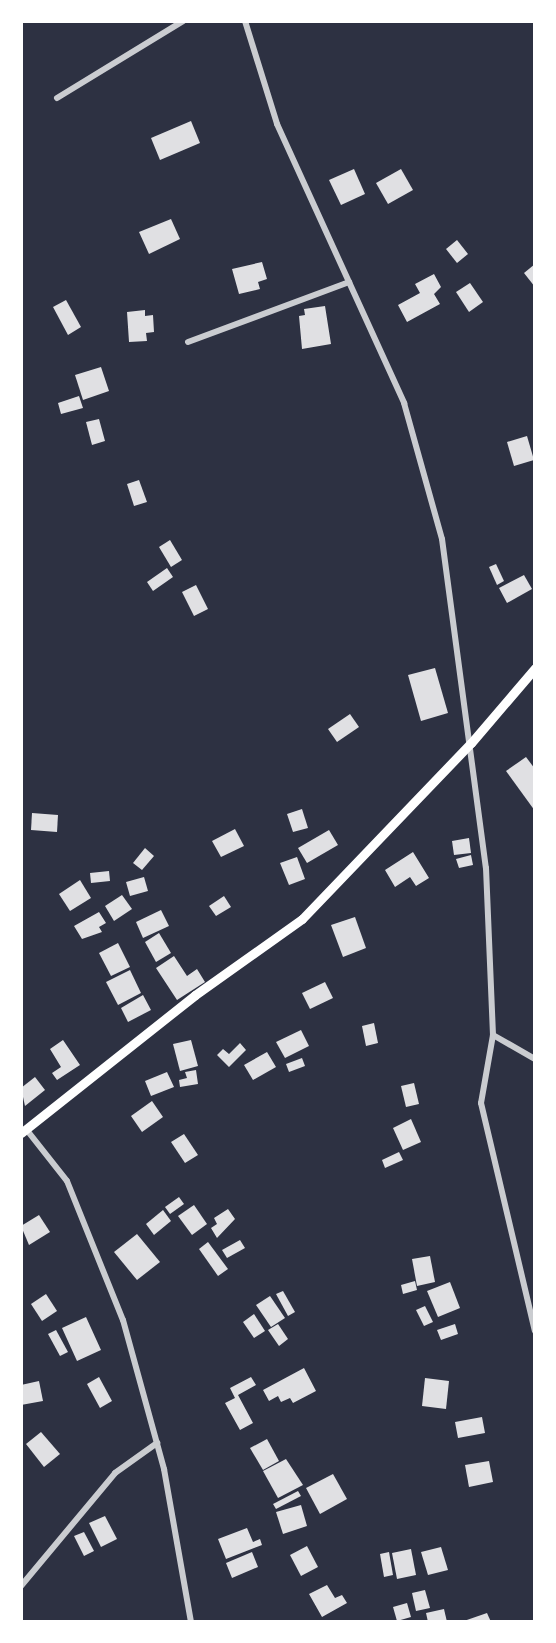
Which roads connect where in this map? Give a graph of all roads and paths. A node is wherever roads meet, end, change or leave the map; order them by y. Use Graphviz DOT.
graph roads {
  1 [pos="183,21"];
  2 [pos="245,21"];
  3 [pos="57,98"];
  4 [pos="349,282"];
  5 [pos="188,342"];
  6 [pos="535,668"];
  7 [pos="471,743"];
  8 [pos="493,1035"];
  9 [pos="535,1059"];
  10 [pos="24,1131"];
  11 [pos="535,1331"];
  12 [pos="157,1443"];
  13 [pos="21,1586"];
  14 [pos="191,1622"];
  1 -- 3 [label="street"];
  2 -- 4 [label="street"];
  4 -- 5 [label="street"];
  4 -- 7 [label="street"];
  6 -- 7 [label="main road"];
  7 -- 8 [label="street"];
  7 -- 10 [label="main road"];
  8 -- 9 [label="street"];
  8 -- 11 [label="street"];
  10 -- 12 [label="street"];
  12 -- 13 [label="street"];
  12 -- 14 [label="street"];
}
